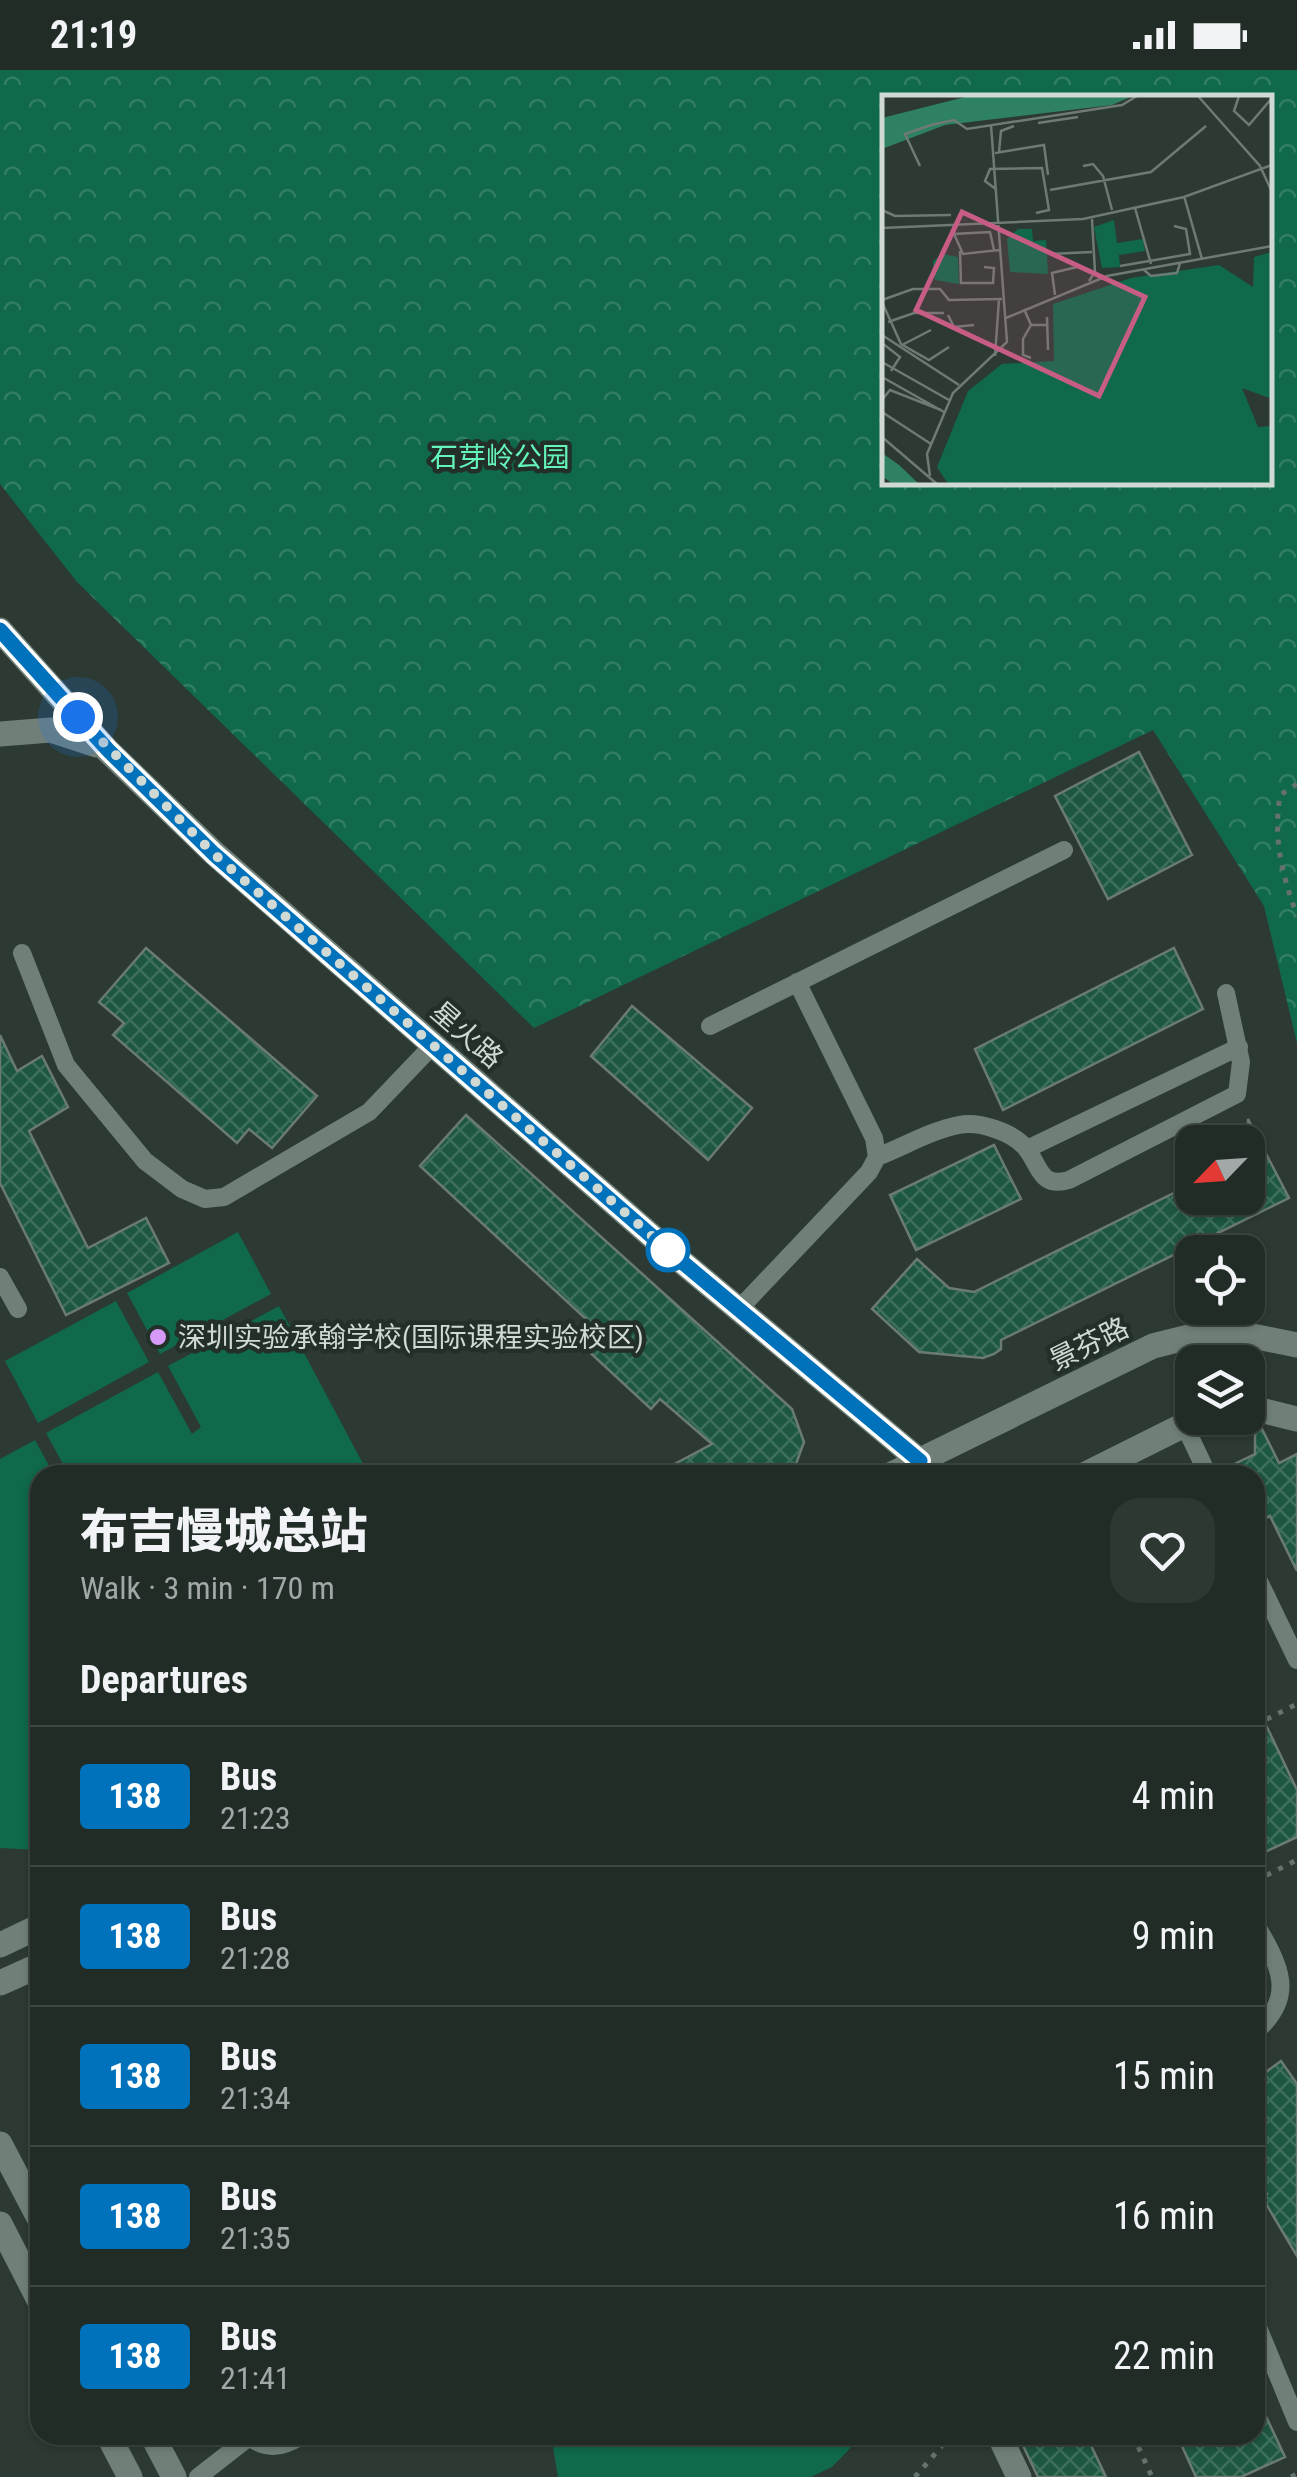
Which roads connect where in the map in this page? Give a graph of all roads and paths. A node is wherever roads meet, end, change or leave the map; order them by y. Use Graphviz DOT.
graph roads {
  1 [pos="0,630"];
  2 [pos="0,734"];
  3 [pos="108,750"];
  4 [pos="1297,784"];
  5 [pos="1064,850"];
  6 [pos="1297,916"];
  7 [pos="22,953"];
  8 [pos="797,982"];
  9 [pos="1226,992"];
  10 [pos="710,1026"];
  11 [pos="432,1045"];
  12 [pos="1239,1047"];
  13 [pos="1027,1148"];
  14 [pos="877,1156"];
  15 [pos="0,1277"];
  16 [pos="18,1309"];
  17 [pos="739,1309"];
  18 [pos="1297,1345"];
  19 [pos="1265,1411"];
  20 [pos="1297,1419"];
  21 [pos="1175,1429"];
  22 [pos="1195,1435"];
  23 [pos="910,1465"];
  24 [pos="919,1465"];
  25 [pos="1104,1465"];
  26 [pos="1205,1465"];
  27 [pos="1265,1594"];
  28 [pos="1297,1660"];
  29 [pos="1297,1704"];
  30 [pos="1265,1719"];
  31 [pos="1297,1860"];
  32 [pos="1265,1877"];
  33 [pos="30,1931"];
  34 [pos="1265,1943"];
  35 [pos="0,1945"];
  36 [pos="30,1969"];
  37 [pos="0,1982"];
  38 [pos="1265,2022"];
  39 [pos="0,2144"];
  40 [pos="30,2201"];
  41 [pos="0,2224"];
  42 [pos="30,2282"];
  43 [pos="1265,2344"];
  44 [pos="1297,2422"];
  45 [pos="113,2445"];
  46 [pos="157,2445"];
  47 [pos="236,2445"];
  48 [pos="942,2445"];
  49 [pos="1004,2445"];
  50 [pos="1138,2445"];
  51 [pos="130,2477"];
  52 [pos="174,2477"];
  53 [pos="198,2477"];
  54 [pos="915,2477"];
  55 [pos="1019,2477"];
  56 [pos="1152,2477"];
  1 -- 3 [label="street, 星火路"];
  2 -- 3 [label="street"];
  3 -- 11 [label="street, 星火路"];
  4 -- 6 [label="path"];
  5 -- 8 [label="lane"];
  7 -- 11 [label="lane"];
  8 -- 10 [label="lane"];
  8 -- 14 [label="lane"];
  9 -- 12 [label="lane"];
  11 -- 17 [label="street, 星火路"];
  12 -- 13 [label="lane"];
  12 -- 13 [label="lane"];
  13 -- 14 [label="lane"];
  14 -- 17 [label="lane"];
  15 -- 16 [label="lane"];
  17 -- 23 [label="street, 星火路"];
  18 -- 24 [label="street, 景芬路"];
  19 -- 20 [label="street"];
  21 -- 25 [label="street"];
  22 -- 26 [label="lane"];
  27 -- 28 [label="lane"];
  29 -- 30 [label="path"];
  31 -- 32 [label="path"];
  33 -- 35 [label="street"];
  34 -- 38 [label="lane"];
  36 -- 37 [label="street"];
  39 -- 40 [label="street"];
  41 -- 42 [label="street"];
  43 -- 44 [label="lane"];
  45 -- 51 [label="street"];
  46 -- 52 [label="street"];
  47 -- 53 [label="lane"];
  48 -- 54 [label="path"];
  49 -- 55 [label="street"];
  50 -- 56 [label="path"];
}
